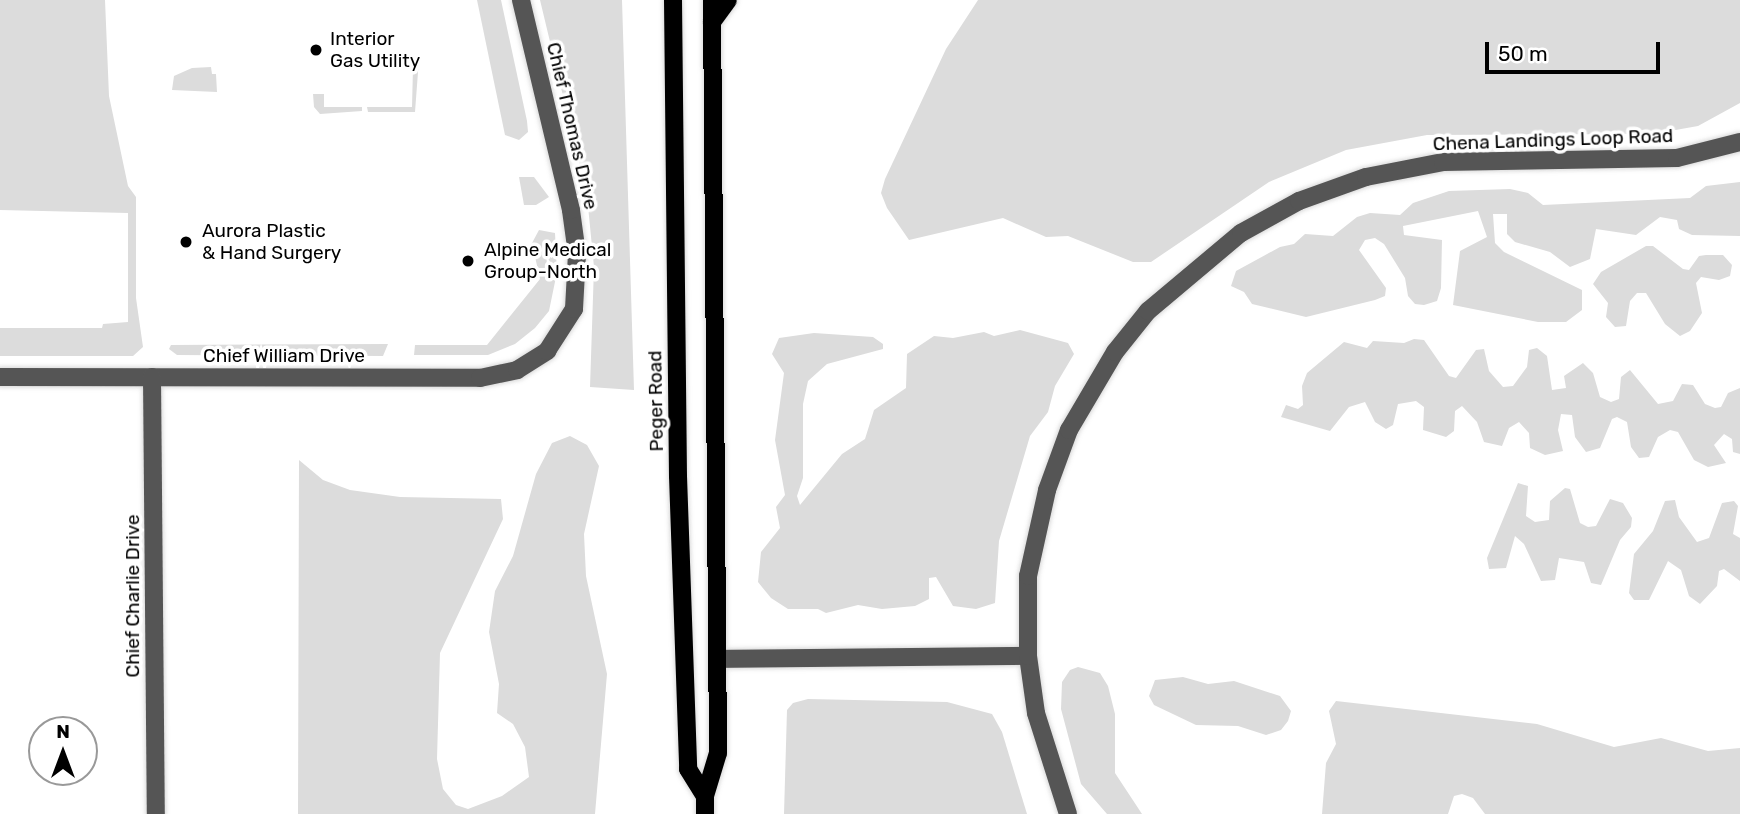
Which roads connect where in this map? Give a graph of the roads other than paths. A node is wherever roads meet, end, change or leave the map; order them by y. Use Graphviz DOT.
graph roads {
  1 [pos="521,0"];
  2 [pos="673,0"];
  3 [pos="712,0"];
  4 [pos="729,0"];
  5 [pos="712,22"];
  6 [pos="1740,142"];
  7 [pos="557,341"];
  8 [pos="0,377"];
  9 [pos="152,377"];
  10 [pos="1028,656"];
  11 [pos="718,659"];
  12 [pos="705,796"];
  13 [pos="156,814"];
  14 [pos="705,814"];
  15 [pos="1068,814"];
  1 -- 7 [label="street, Chief Thomas Drive"];
  2 -- 12 [label="main road, Peger Road"];
  3 -- 5 [label="main road, Peger Road"];
  4 -- 5 [label="main road"];
  5 -- 11 [label="main road, Peger Road"];
  6 -- 10 [label="street, Chena Landings Loop Road"];
  7 -- 9 [label="street, Chief William Drive"];
  8 -- 9 [label="street, Chief William Drive"];
  9 -- 13 [label="street, Chief Charlie Drive"];
  10 -- 11 [label="street"];
  10 -- 15 [label="street, Chena Landings Loop Road"];
  11 -- 12 [label="main road, Peger Road"];
  12 -- 14 [label="main road, Peger Road"];
}
